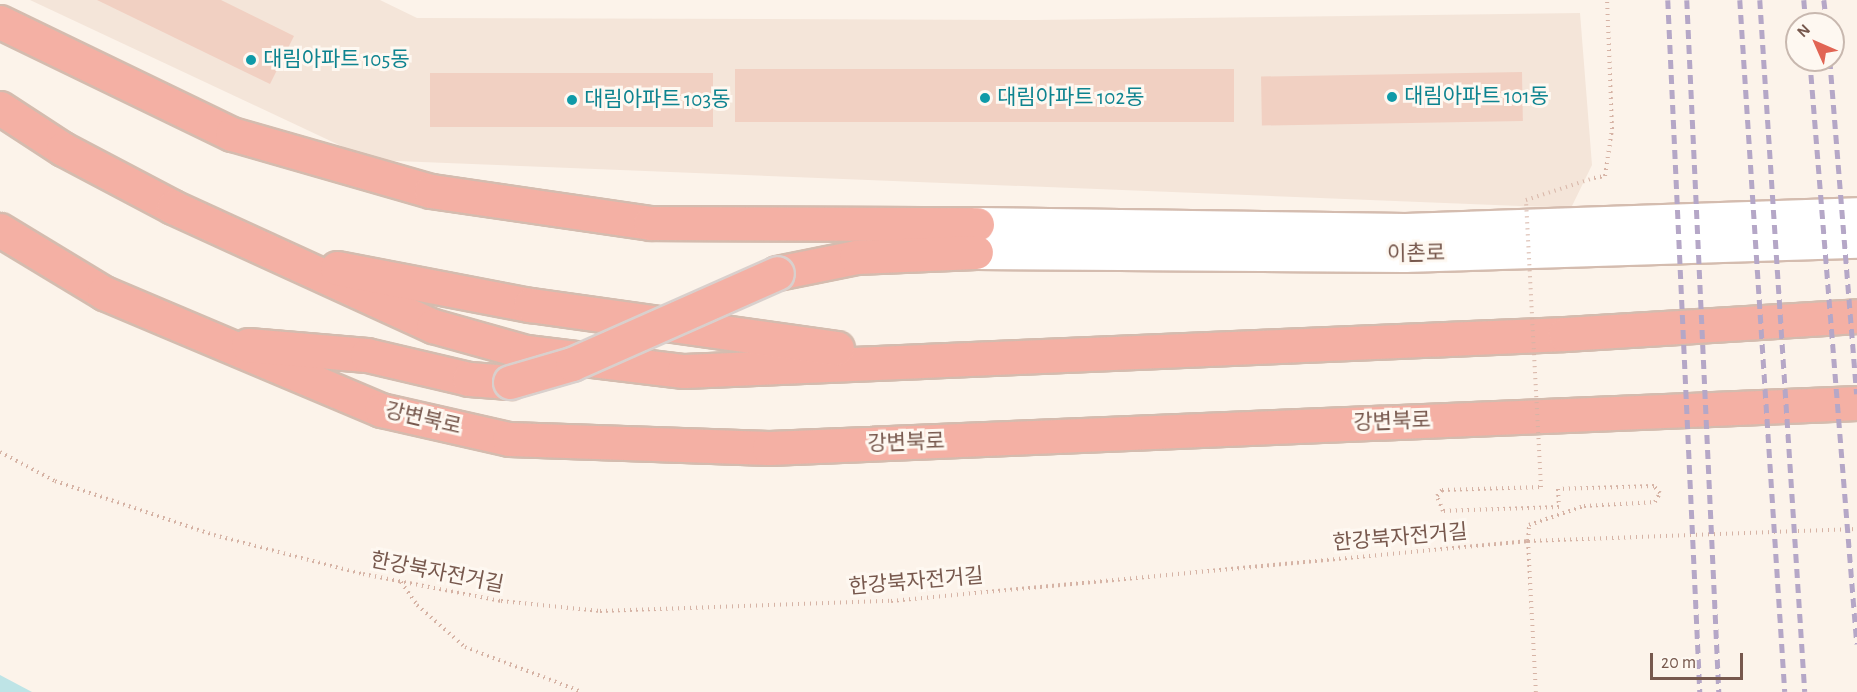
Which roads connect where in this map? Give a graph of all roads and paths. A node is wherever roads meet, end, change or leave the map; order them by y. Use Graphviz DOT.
graph roads {
  1 [pos="1607,0"];
  2 [pos="0,22"];
  3 [pos="0,108"];
  4 [pos="1857,214"];
  5 [pos="0,230"];
  6 [pos="976,238"];
  7 [pos="1857,241"];
  8 [pos="287,258"];
  9 [pos="1857,316"];
  10 [pos="217,342"];
  11 [pos="913,359"];
  12 [pos="1857,403"];
  13 [pos="0,452"];
  14 [pos="1857,529"];
  15 [pos="1528,541"];
  16 [pos="400,581"];
  17 [pos="582,692"];
  18 [pos="1536,692"];
  1 -- 15 [label="path, bridge"];
  2 -- 6 [label="highway"];
  3 -- 8 [label="highway"];
  4 -- 6 [label="main road, 이촌로"];
  5 -- 10 [label="highway, 강변북로"];
  6 -- 7 [label="main road, 이촌로"];
  6 -- 10 [label="highway, bridge"];
  8 -- 11 [label="highway"];
  8 -- 11 [label="highway"];
  9 -- 11 [label="highway"];
  10 -- 12 [label="highway, 강변북로"];
  13 -- 16 [label="path, 한강북자전거길"];
  14 -- 15 [label="path, 한강북자전거길"];
  15 -- 16 [label="path, 한강북자전거길"];
  15 -- 18 [label="path"];
  16 -- 17 [label="path"];
}
